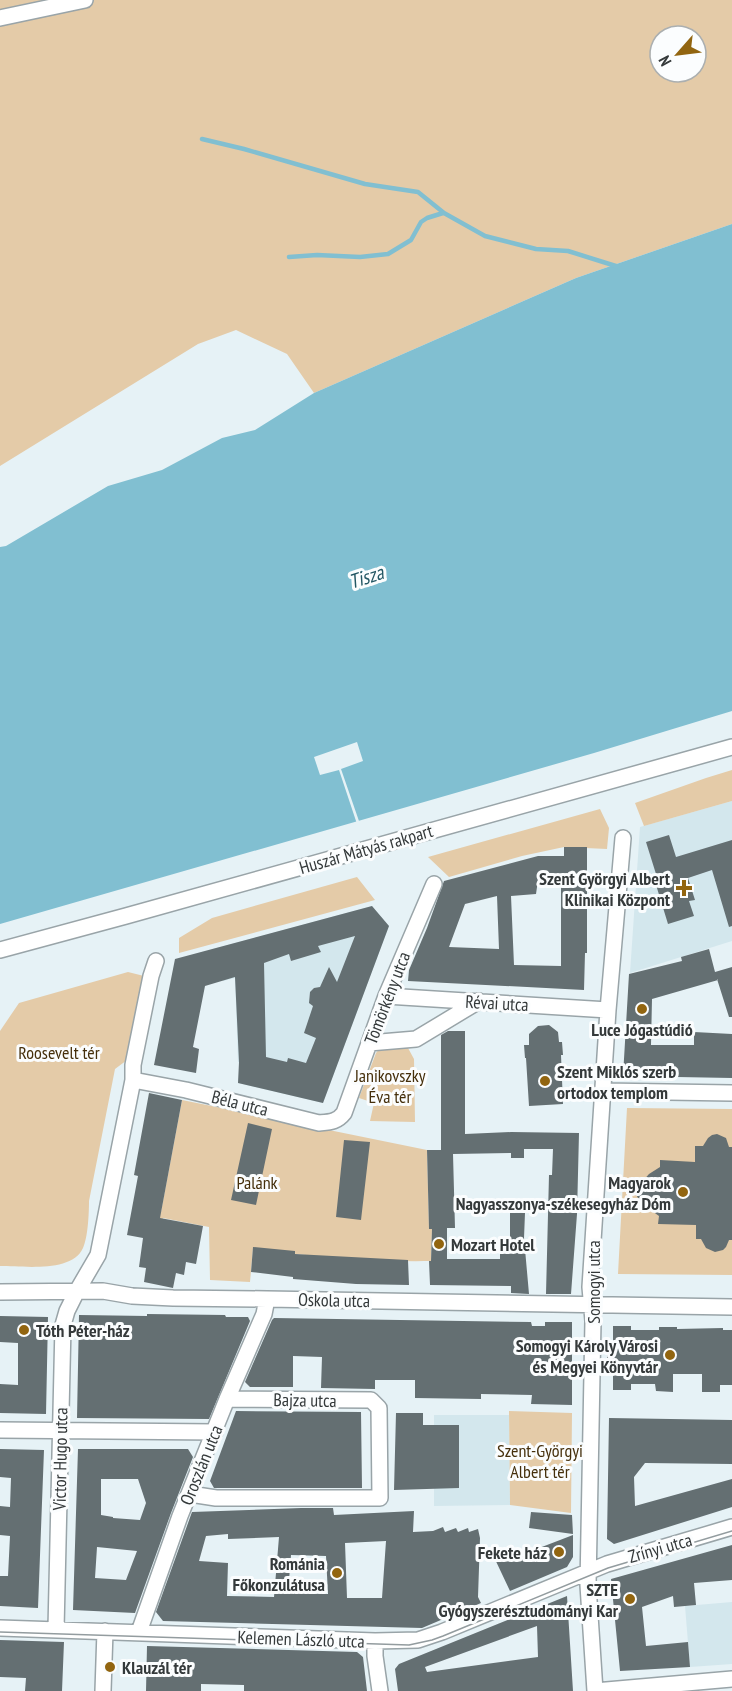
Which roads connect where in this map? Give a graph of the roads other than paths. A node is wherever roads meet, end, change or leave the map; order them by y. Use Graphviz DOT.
graph roads {
  1 [pos="85,0"];
  2 [pos="68,2"];
  3 [pos="0,18"];
  4 [pos="732,747"];
  5 [pos="623,838"];
  6 [pos="434,884"];
  7 [pos="0,950"];
  8 [pos="156,961"];
  9 [pos="386,996"];
  10 [pos="479,1001"];
  11 [pos="608,1010"];
  12 [pos="369,1043"];
  13 [pos="133,1080"];
  14 [pos="603,1091"];
  15 [pos="732,1093"];
  16 [pos="344,1113"];
  17 [pos="2,1291"];
  18 [pos="77,1291"];
  19 [pos="267,1299"];
  20 [pos="591,1305"];
  21 [pos="732,1307"];
  22 [pos="227,1399"];
  23 [pos="0,1430"];
  24 [pos="61,1431"];
  25 [pos="214,1432"];
  26 [pos="190,1494"];
  27 [pos="732,1527"];
  28 [pos="588,1571"];
  29 [pos="0,1628"];
  30 [pos="57,1629"];
  31 [pos="105,1631"];
  32 [pos="139,1632"];
  33 [pos="375,1641"];
  34 [pos="732,1679"];
  35 [pos="103,1691"];
  36 [pos="380,1691"];
  37 [pos="595,1691"];
  1 -- 2 [label="street"];
  2 -- 3 [label="street"];
  4 -- 7 [label="street, Huszár Mátyás rakpart"];
  5 -- 11 [label="street, Somogyi utca"];
  6 -- 9 [label="street, Tömörkény utca"];
  8 -- 13 [label="street"];
  9 -- 10 [label="street, Révai utca"];
  9 -- 12 [label="street, Tömörkény utca"];
  10 -- 11 [label="street, Révai utca"];
  10 -- 12 [label="street"];
  11 -- 14 [label="street, Somogyi utca"];
  12 -- 16 [label="street, Tömörkény utca"];
  13 -- 16 [label="street, Béla utca"];
  13 -- 18 [label="street"];
  14 -- 15 [label="street"];
  14 -- 20 [label="street, Somogyi utca"];
  17 -- 18 [label="street"];
  18 -- 19 [label="street, Oskola utca"];
  18 -- 24 [label="street, Victor Hugo utca"];
  19 -- 20 [label="street, Oskola utca"];
  19 -- 22 [label="street, Oroszlán utca"];
  20 -- 21 [label="street, Oskola utca"];
  20 -- 28 [label="street, Somogyi utca"];
  22 -- 25 [label="street, Oroszlán utca"];
  22 -- 26 [label="street, Bajza utca"];
  23 -- 24 [label="street"];
  24 -- 25 [label="street"];
  24 -- 30 [label="street, Victor Hugo utca"];
  25 -- 26 [label="street, Oroszlán utca"];
  26 -- 32 [label="street, Oroszlán utca"];
  27 -- 28 [label="street, Zrínyi utca"];
  28 -- 33 [label="street, Kelemen László utca"];
  28 -- 37 [label="street, Somogyi utca"];
  29 -- 30 [label="street, Kelemen László utca"];
  30 -- 31 [label="street, Kelemen László utca"];
  31 -- 32 [label="street, Kelemen László utca"];
  31 -- 35 [label="street"];
  32 -- 33 [label="street, Kelemen László utca"];
  33 -- 36 [label="street"];
  34 -- 37 [label="street"];
}
